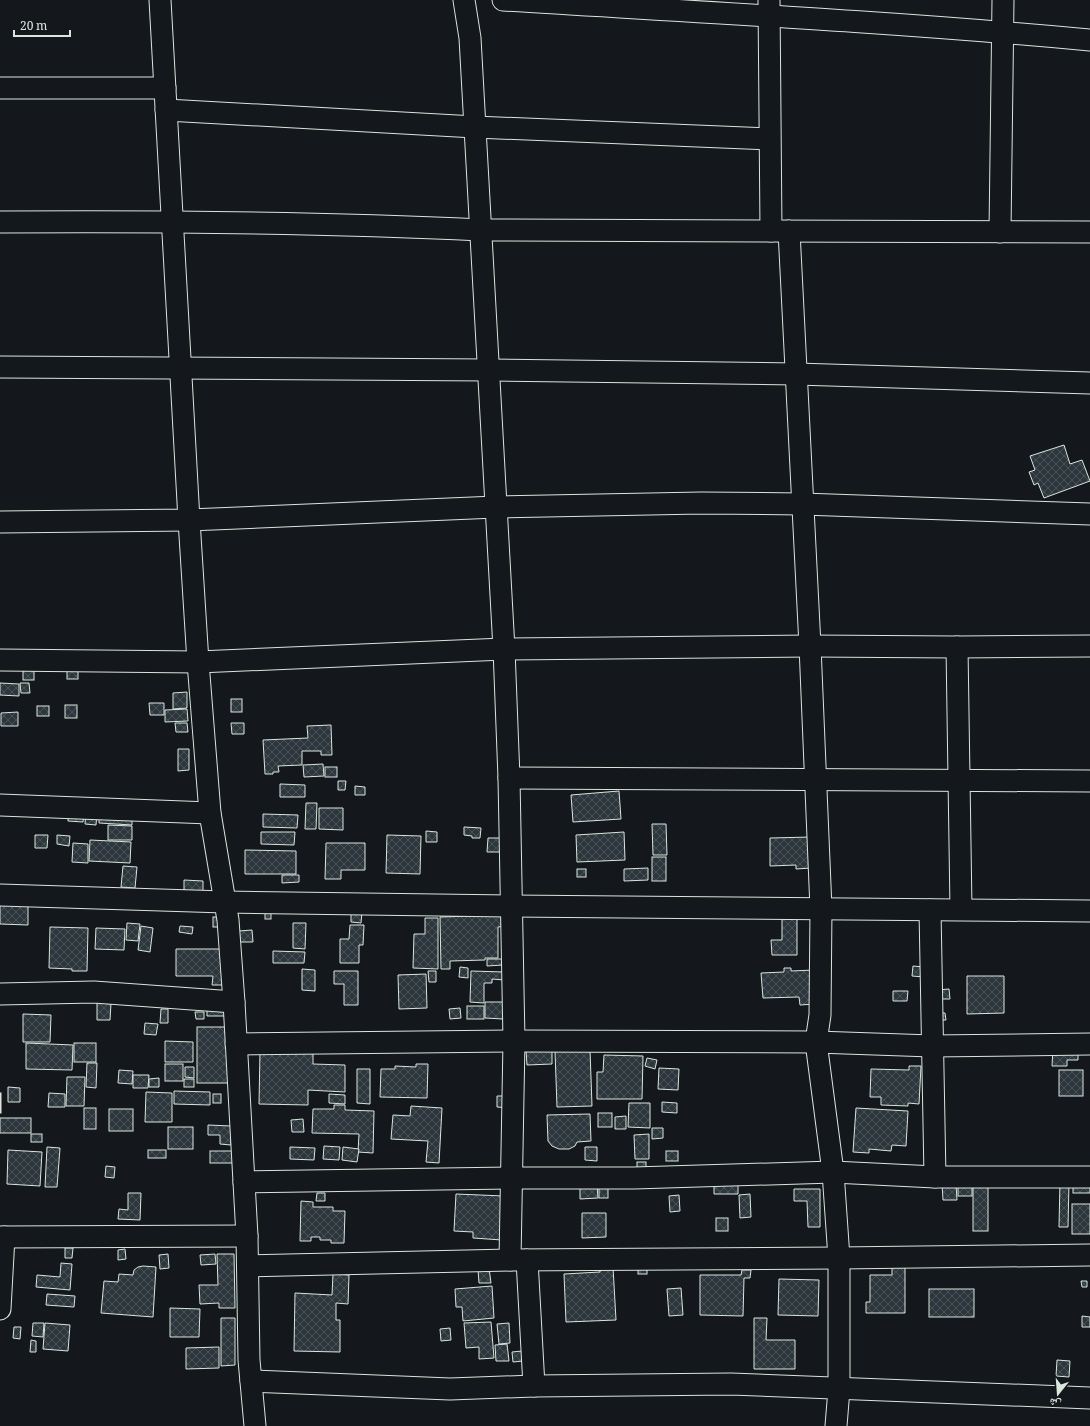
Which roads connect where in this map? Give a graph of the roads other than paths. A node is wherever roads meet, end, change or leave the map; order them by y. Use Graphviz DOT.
graph roads {
  1 [pos="160,0"];
  2 [pos="464,0"];
  3 [pos="503,0"];
  4 [pos="1003,0"];
  5 [pos="769,8"];
  6 [pos="1004,32"];
  7 [pos="1090,40"];
  8 [pos="0,88"];
  9 [pos="165,88"];
  10 [pos="166,110"];
  11 [pos="475,127"];
  12 [pos="769,139"];
  13 [pos="172,221"];
  14 [pos="0,222"];
  15 [pos="481,230"];
  16 [pos="780,231"];
  17 [pos="1000,232"];
  18 [pos="1090,232"];
  19 [pos="0,367"];
  20 [pos="181,368"];
  21 [pos="489,370"];
  22 [pos="796,374"];
  23 [pos="1090,383"];
  24 [pos="802,504"];
  25 [pos="496,507"];
  26 [pos="1090,514"];
  27 [pos="189,520"];
  28 [pos="0,522"];
  29 [pos="810,646"];
  30 [pos="1090,646"];
  31 [pos="957,647"];
  32 [pos="504,649"];
  33 [pos="0,660"];
  34 [pos="198,662"];
  35 [pos="509,778"];
  36 [pos="815,781"];
  37 [pos="1090,781"];
  38 [pos="959,782"];
  39 [pos="0,805"];
  40 [pos="210,813"];
  41 [pos="0,895"];
  42 [pos="225,902"];
  43 [pos="511,906"];
  44 [pos="821,909"];
  45 [pos="961,909"];
  46 [pos="930,910"];
  47 [pos="1090,911"];
  48 [pos="0,994"];
  49 [pos="234,1002"];
  50 [pos="514,1041"];
  51 [pos="816,1042"];
  52 [pos="236,1044"];
  53 [pos="1090,1044"];
  54 [pos="932,1046"];
  55 [pos="833,1172"];
  56 [pos="935,1177"];
  57 [pos="1090,1177"];
  58 [pos="511,1178"];
  59 [pos="244,1182"];
  60 [pos="247,1236"];
  61 [pos="2,1237"];
  62 [pos="1090,1255"];
  63 [pos="839,1258"];
  64 [pos="518,1260"];
  65 [pos="248,1266"];
  66 [pos="0,1309"];
  67 [pos="251,1381"];
  68 [pos="534,1386"];
  69 [pos="839,1389"];
  70 [pos="1090,1398"];
  71 [pos="255,1426"];
  72 [pos="836,1426"];
  1 -- 9 [label="street"];
  2 -- 11 [label="street"];
  3 -- 5 [label="street"];
  4 -- 6 [label="street"];
  5 -- 6 [label="street"];
  5 -- 12 [label="street"];
  6 -- 7 [label="street"];
  6 -- 17 [label="street"];
  8 -- 9 [label="street"];
  9 -- 10 [label="street"];
  10 -- 11 [label="street"];
  10 -- 13 [label="street"];
  11 -- 12 [label="street"];
  11 -- 15 [label="street"];
  12 -- 16 [label="street"];
  13 -- 14 [label="street"];
  13 -- 15 [label="street"];
  13 -- 20 [label="street"];
  15 -- 16 [label="street"];
  15 -- 21 [label="street"];
  16 -- 17 [label="street"];
  16 -- 22 [label="street"];
  17 -- 18 [label="street"];
  19 -- 20 [label="street"];
  20 -- 21 [label="street"];
  20 -- 27 [label="street"];
  21 -- 22 [label="street"];
  21 -- 25 [label="street"];
  22 -- 23 [label="street"];
  22 -- 24 [label="street"];
  24 -- 25 [label="street"];
  24 -- 26 [label="street"];
  24 -- 29 [label="street"];
  25 -- 27 [label="street"];
  25 -- 32 [label="street"];
  27 -- 28 [label="street"];
  27 -- 34 [label="street"];
  29 -- 31 [label="street"];
  29 -- 32 [label="street"];
  29 -- 36 [label="street"];
  30 -- 31 [label="street"];
  31 -- 38 [label="street"];
  32 -- 34 [label="street"];
  32 -- 35 [label="street"];
  33 -- 34 [label="street"];
  34 -- 40 [label="street"];
  35 -- 36 [label="street"];
  35 -- 43 [label="street"];
  36 -- 38 [label="street"];
  36 -- 44 [label="street"];
  37 -- 38 [label="street"];
  38 -- 45 [label="street"];
  39 -- 40 [label="street"];
  40 -- 42 [label="street"];
  41 -- 42 [label="street"];
  42 -- 43 [label="street"];
  42 -- 49 [label="street"];
  43 -- 44 [label="street"];
  43 -- 50 [label="street"];
  44 -- 46 [label="street"];
  44 -- 51 [label="street"];
  45 -- 46 [label="street"];
  45 -- 47 [label="street"];
  46 -- 54 [label="street"];
  48 -- 49 [label="street"];
  49 -- 52 [label="street"];
  50 -- 51 [label="street"];
  50 -- 52 [label="street"];
  50 -- 58 [label="street"];
  51 -- 54 [label="street"];
  51 -- 55 [label="street"];
  52 -- 59 [label="street"];
  53 -- 54 [label="street"];
  54 -- 56 [label="street"];
  55 -- 56 [label="street"];
  55 -- 58 [label="street"];
  55 -- 63 [label="street"];
  56 -- 57 [label="street"];
  58 -- 59 [label="street"];
  58 -- 64 [label="street"];
  59 -- 60 [label="street"];
  60 -- 61 [label="street"];
  60 -- 65 [label="street"];
  61 -- 66 [label="street"];
  62 -- 63 [label="street"];
  63 -- 64 [label="street"];
  63 -- 69 [label="street"];
  64 -- 65 [label="street"];
  64 -- 68 [label="street"];
  65 -- 67 [label="street"];
  67 -- 68 [label="street"];
  67 -- 71 [label="street"];
  68 -- 69 [label="street"];
  69 -- 70 [label="street"];
  69 -- 72 [label="street"];
}
